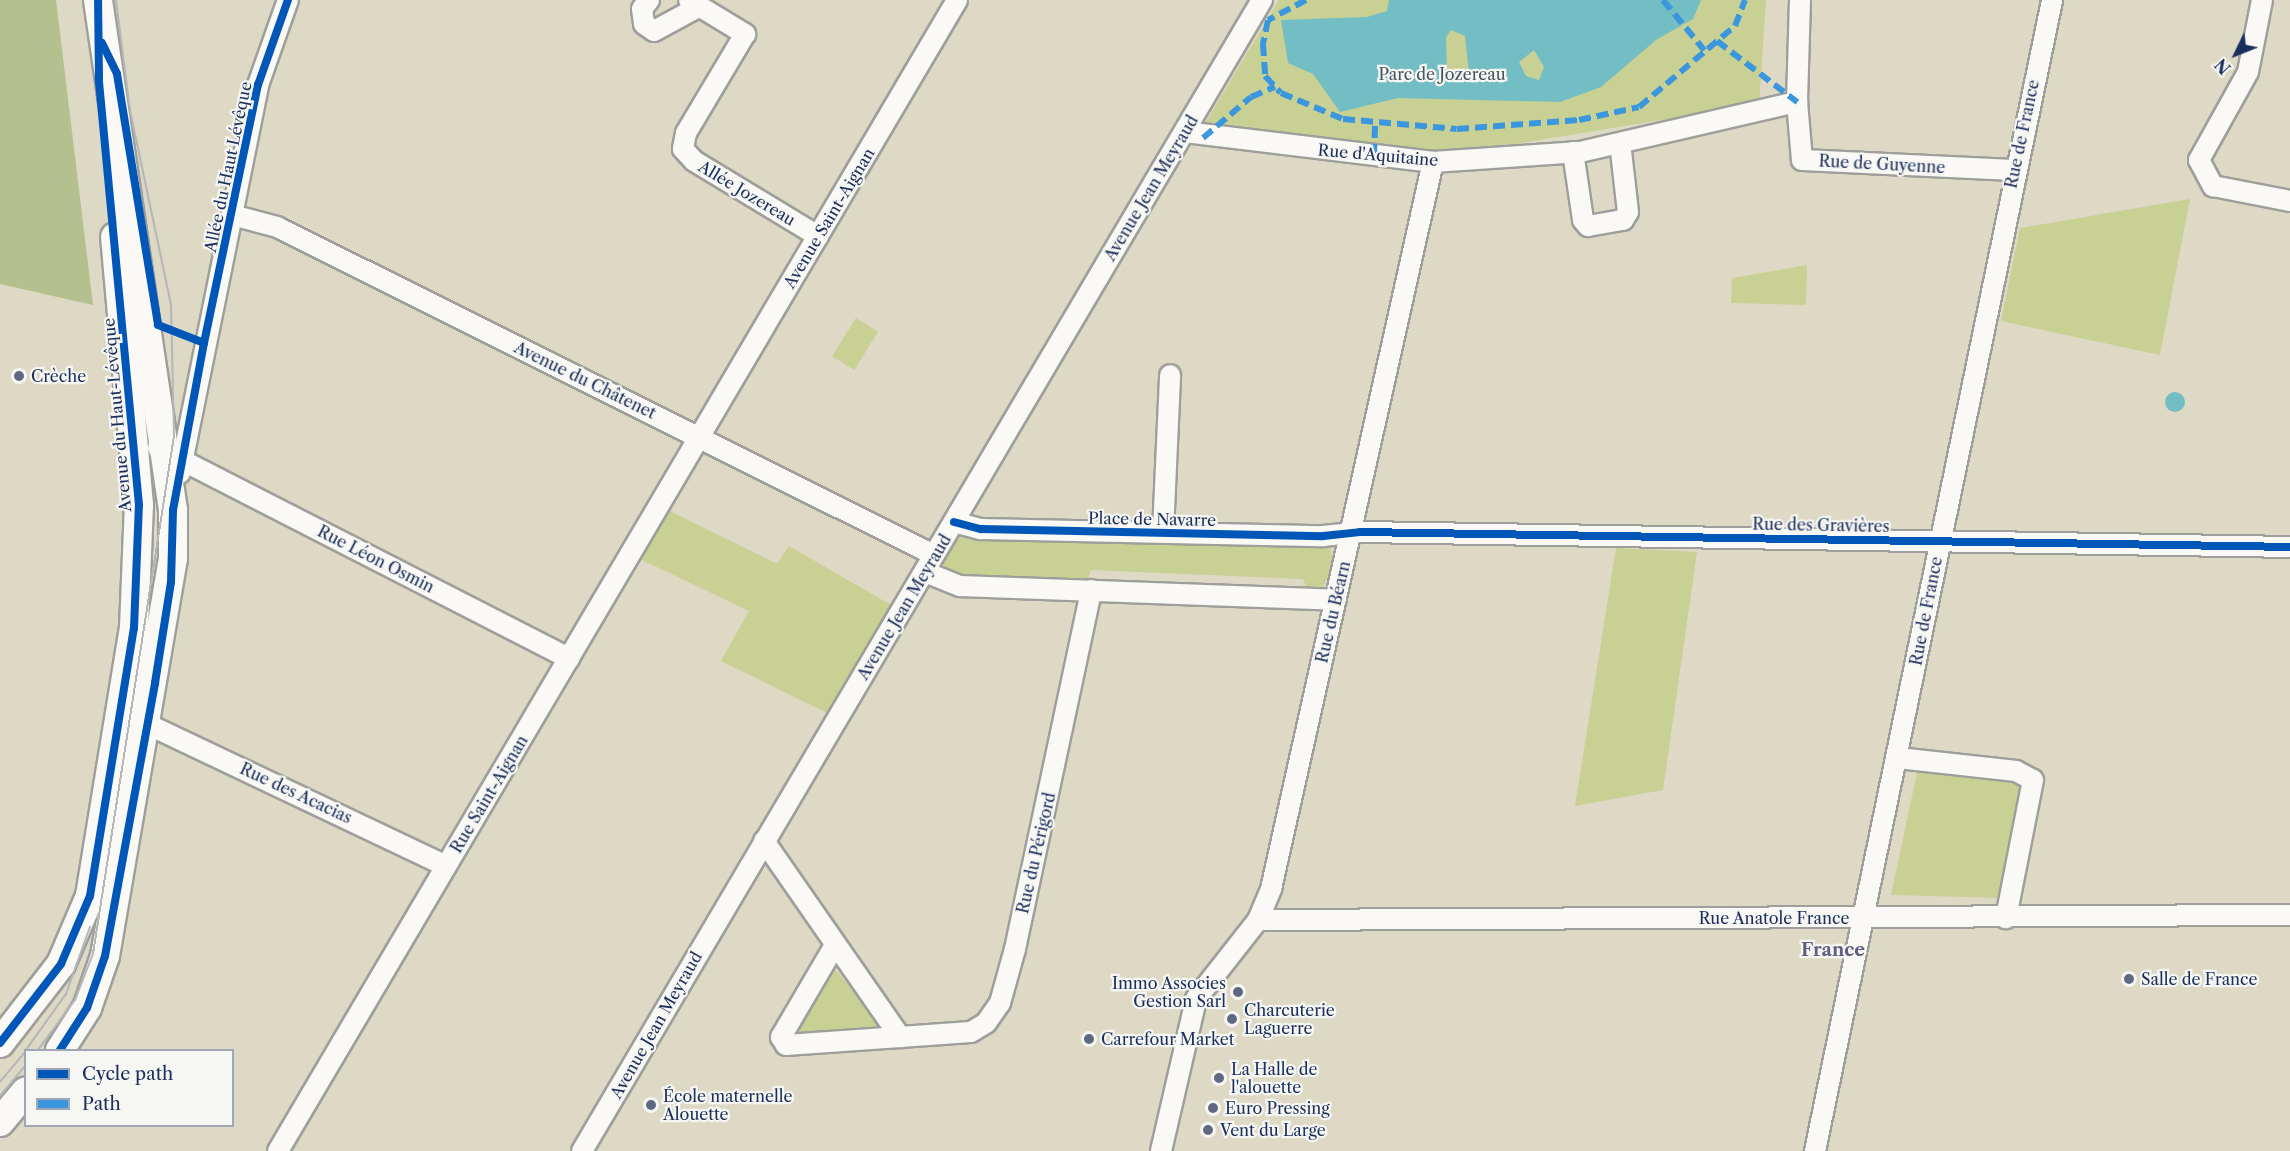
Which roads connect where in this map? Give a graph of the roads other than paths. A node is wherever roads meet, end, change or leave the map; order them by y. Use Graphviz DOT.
graph roads {
  1 [pos="98,0"];
  2 [pos="288,0"];
  3 [pos="649,0"];
  4 [pos="957,0"];
  5 [pos="1262,0"];
  6 [pos="1800,0"];
  7 [pos="2052,0"];
  8 [pos="2262,0"];
  9 [pos="695,3"];
  10 [pos="102,44"];
  11 [pos="1797,102"];
  12 [pos="1185,132"];
  13 [pos="1620,143"];
  14 [pos="1573,152"];
  15 [pos="1433,162"];
  16 [pos="2014,170"];
  17 [pos="2290,201"];
  18 [pos="232,215"];
  19 [pos="818,236"];
  20 [pos="123,318"];
  21 [pos="1170,375"];
  22 [pos="700,437"];
  23 [pos="173,457"];
  24 [pos="954,522"];
  25 [pos="1163,532"];
  26 [pos="1351,533"];
  27 [pos="1939,542"];
  28 [pos="2290,547"];
  29 [pos="930,563"];
  30 [pos="1091,590"];
  31 [pos="1336,600"];
  32 [pos="569,658"];
  33 [pos="145,723"];
  34 [pos="1898,758"];
  35 [pos="764,841"];
  36 [pos="446,866"];
  37 [pos="2290,915"];
  38 [pos="1863,918"];
  39 [pos="2006,918"];
  40 [pos="1258,920"];
  41 [pos="835,945"];
  42 [pos="900,1037"];
  43 [pos="0,1043"];
  44 [pos="61,1049"];
  45 [pos="24,1093"];
  46 [pos="0,1122"];
  47 [pos="278,1151"];
  48 [pos="582,1151"];
  49 [pos="1161,1151"];
  50 [pos="1815,1151"];
  1 -- 10 [label="main road"];
  2 -- 18 [label="street, Allée du Haut Lévêque"];
  3 -- 9 [label="street, Allée Jozereau"];
  4 -- 19 [label="street, Avenue Saint-Aignan"];
  5 -- 12 [label="street, Avenue Jean Meyraud"];
  6 -- 11 [label="street, Rue de Guyenne"];
  7 -- 16 [label="street, Rue de France"];
  8 -- 17 [label="street"];
  9 -- 19 [label="street, Allée Jozereau"];
  10 -- 20 [label="main road, Avenue du Haut-Lévêque"];
  10 -- 23 [label="main road"];
  11 -- 13 [label="street, Rue d'Aquitaine"];
  11 -- 16 [label="street, Rue de Guyenne"];
  12 -- 15 [label="street, Rue d'Aquitaine"];
  12 -- 24 [label="street, Avenue Jean Meyraud"];
  13 -- 14 [label="street, Rue d'Aquitaine"];
  13 -- 14 [label="street"];
  14 -- 15 [label="street, Rue d'Aquitaine"];
  15 -- 26 [label="street, Rue du Béarn"];
  16 -- 27 [label="street, Rue de France"];
  18 -- 22 [label="street, Avenue du Châtenet"];
  18 -- 23 [label="street, Allée du Haut Lévêque"];
  19 -- 22 [label="street, Avenue Saint-Aignan"];
  20 -- 23 [label="street"];
  20 -- 43 [label="main road, Avenue du Haut-Lévêque"];
  21 -- 25 [label="street"];
  22 -- 29 [label="street, Avenue du Châtenet"];
  22 -- 32 [label="street, Rue Saint-Aignan"];
  23 -- 32 [label="street, Rue Léon Osmin"];
  23 -- 33 [label="main road"];
  24 -- 25 [label="street, Place de Navarre"];
  24 -- 29 [label="street, Avenue Jean Meyraud"];
  25 -- 26 [label="street, Place de Navarre"];
  26 -- 27 [label="street, Rue des Gravières"];
  26 -- 31 [label="street, Rue du Béarn"];
  27 -- 28 [label="street, Rue des Gravières"];
  27 -- 34 [label="street, Rue de France"];
  29 -- 30 [label="street"];
  29 -- 35 [label="street, Avenue Jean Meyraud"];
  30 -- 31 [label="street"];
  30 -- 42 [label="street, Rue du Périgord"];
  31 -- 40 [label="street, Rue du Béarn"];
  32 -- 36 [label="street, Rue Saint-Aignan"];
  33 -- 36 [label="street, Rue des Acacias"];
  33 -- 44 [label="main road"];
  34 -- 38 [label="street, Rue de France"];
  34 -- 39 [label="street"];
  35 -- 41 [label="street"];
  35 -- 48 [label="street, Avenue Jean Meyraud"];
  36 -- 47 [label="street, Rue Saint-Aignan"];
  37 -- 39 [label="street, Rue Anatole France"];
  38 -- 39 [label="street, Rue Anatole France"];
  38 -- 40 [label="street, Rue Anatole France"];
  38 -- 50 [label="street, Rue de France"];
  40 -- 49 [label="street, Rue du Béarn"];
  41 -- 42 [label="street"];
  41 -- 42 [label="street, Rue du Périgord"];
  45 -- 46 [label="main road"];
}
